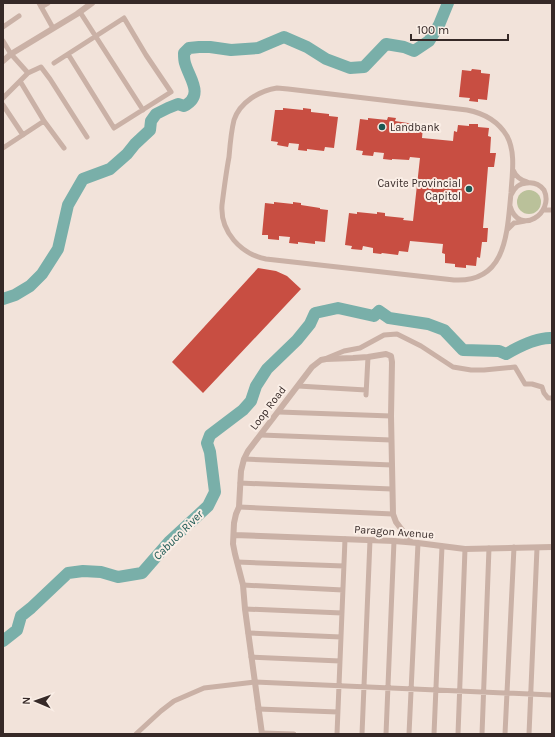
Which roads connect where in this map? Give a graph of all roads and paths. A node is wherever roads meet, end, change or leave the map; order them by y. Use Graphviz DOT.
graph roads {
  1 [pos="48,3"];
  2 [pos="92,3"];
  3 [pos="40,5"];
  4 [pos="80,12"];
  5 [pos="19,16"];
  6 [pos="3,27"];
  7 [pos="53,28"];
  8 [pos="96,36"];
  9 [pos="3,41"];
  10 [pos="11,54"];
  11 [pos="68,54"];
  12 [pos="3,61"];
  13 [pos="54,63"];
  14 [pos="28,73"];
  15 [pos="20,81"];
  16 [pos="3,98"];
  17 [pos="3,104"];
  18 [pos="143,110"];
  19 [pos="44,121"];
  20 [pos="23,135"];
  21 [pos="87,137"];
  22 [pos="3,148"];
  23 [pos="64,148"];
  24 [pos="513,166"];
  25 [pos="528,183"];
  26 [pos="549,197"];
  27 [pos="510,198"];
  28 [pos="510,204"];
  29 [pos="545,210"];
  30 [pos="552,210"];
  31 [pos="526,220"];
  32 [pos="507,230"];
  33 [pos="368,357"];
  34 [pos="321,360"];
  35 [pos="298,386"];
  36 [pos="552,398"];
  37 [pos="279,412"];
  38 [pos="391,416"];
  39 [pos="261,435"];
  40 [pos="391,440"];
  41 [pos="244,459"];
  42 [pos="392,465"];
  43 [pos="240,483"];
  44 [pos="392,489"];
  45 [pos="239,507"];
  46 [pos="393,514"];
  47 [pos="234,535"];
  48 [pos="344,539"];
  49 [pos="370,540"];
  50 [pos="394,541"];
  51 [pos="414,542"];
  52 [pos="442,546"];
  53 [pos="514,547"];
  54 [pos="552,547"];
  55 [pos="489,548"];
  56 [pos="537,548"];
  57 [pos="465,549"];
  58 [pos="237,562"];
  59 [pos="344,566"];
  60 [pos="243,585"];
  61 [pos="343,590"];
  62 [pos="245,609"];
  63 [pos="342,613"];
  64 [pos="248,633"];
  65 [pos="341,637"];
  66 [pos="251,657"];
  67 [pos="340,661"];
  68 [pos="255,682"];
  69 [pos="339,686"];
  70 [pos="364,687"];
  71 [pos="388,688"];
  72 [pos="411,689"];
  73 [pos="436,690"];
  74 [pos="459,691"];
  75 [pos="483,692"];
  76 [pos="506,693"];
  77 [pos="531,694"];
  78 [pos="552,695"];
  79 [pos="258,709"];
  80 [pos="338,712"];
  81 [pos="262,733"];
  82 [pos="136,734"];
  83 [pos="289,734"];
  84 [pos="294,734"];
  85 [pos="337,734"];
  86 [pos="362,734"];
  87 [pos="386,734"];
  88 [pos="409,734"];
  89 [pos="434,734"];
  90 [pos="458,734"];
  91 [pos="482,734"];
  92 [pos="505,734"];
  93 [pos="530,734"];
  1 -- 3 [label="street"];
  2 -- 4 [label="street"];
  3 -- 7 [label="street"];
  4 -- 7 [label="street"];
  4 -- 8 [label="street"];
  5 -- 6 [label="street"];
  7 -- 10 [label="street"];
  8 -- 11 [label="street"];
  8 -- 18 [label="street"];
  8 -- 18 [label="street"];
  9 -- 10 [label="street"];
  10 -- 12 [label="street"];
  10 -- 14 [label="street"];
  11 -- 13 [label="street"];
  11 -- 18 [label="street"];
  14 -- 15 [label="street"];
  14 -- 21 [label="street"];
  15 -- 16 [label="street"];
  15 -- 19 [label="street"];
  17 -- 20 [label="street"];
  19 -- 20 [label="street"];
  19 -- 23 [label="street"];
  20 -- 22 [label="street"];
  24 -- 25 [label="street"];
  24 -- 27 [label="street"];
  24 -- 32 [label="street"];
  25 -- 26 [label="street"];
  25 -- 27 [label="street"];
  26 -- 29 [label="street"];
  27 -- 28 [label="street"];
  28 -- 31 [label="street"];
  28 -- 32 [label="street"];
  29 -- 30 [label="street"];
  29 -- 31 [label="street"];
  31 -- 32 [label="street"];
  33 -- 34 [label="street"];
  33 -- 35 [label="street"];
  33 -- 38 [label="street"];
  34 -- 35 [label="street, Loop Road"];
  34 -- 36 [label="street"];
  35 -- 37 [label="street, Loop Road"];
  37 -- 38 [label="street"];
  37 -- 39 [label="street, Loop Road"];
  38 -- 40 [label="street"];
  39 -- 40 [label="street"];
  39 -- 41 [label="street, Loop Road"];
  40 -- 42 [label="street"];
  41 -- 42 [label="street"];
  41 -- 43 [label="street, Loop Road"];
  42 -- 44 [label="street"];
  43 -- 44 [label="street"];
  43 -- 45 [label="street, Loop Road"];
  44 -- 46 [label="street"];
  45 -- 46 [label="street"];
  45 -- 47 [label="street, Loop Road"];
  46 -- 51 [label="street"];
  47 -- 48 [label="street, Paragon Avenue"];
  47 -- 58 [label="street, Loop Road"];
  48 -- 49 [label="street, Paragon Avenue"];
  48 -- 59 [label="street"];
  49 -- 50 [label="street, Paragon Avenue"];
  49 -- 70 [label="street"];
  50 -- 51 [label="street, Paragon Avenue"];
  50 -- 71 [label="street"];
  51 -- 52 [label="street, Paragon Avenue"];
  51 -- 72 [label="street"];
  52 -- 57 [label="street, Paragon Avenue"];
  52 -- 73 [label="street"];
  53 -- 55 [label="street, Paragon Avenue"];
  53 -- 56 [label="street, Paragon Avenue"];
  53 -- 76 [label="street"];
  54 -- 56 [label="street, Paragon Avenue"];
  55 -- 57 [label="street, Paragon Avenue"];
  55 -- 75 [label="street"];
  56 -- 77 [label="street"];
  57 -- 74 [label="street"];
  58 -- 59 [label="street"];
  58 -- 60 [label="street, Loop Road"];
  59 -- 61 [label="street"];
  60 -- 61 [label="street"];
  60 -- 62 [label="street, Loop Road"];
  61 -- 63 [label="street"];
  62 -- 63 [label="street"];
  62 -- 64 [label="street, Loop Road"];
  63 -- 65 [label="street"];
  64 -- 65 [label="street"];
  64 -- 66 [label="street, Loop Road"];
  65 -- 67 [label="street"];
  66 -- 67 [label="street"];
  66 -- 68 [label="street, Loop Road"];
  67 -- 69 [label="street"];
  68 -- 69 [label="street"];
  68 -- 79 [label="street, Loop Road"];
  68 -- 82 [label="street"];
  69 -- 70 [label="street"];
  69 -- 80 [label="street"];
  70 -- 71 [label="street"];
  70 -- 86 [label="street"];
  71 -- 72 [label="street"];
  71 -- 87 [label="street"];
  72 -- 73 [label="street"];
  72 -- 88 [label="street"];
  73 -- 74 [label="street"];
  73 -- 89 [label="street"];
  74 -- 75 [label="street"];
  74 -- 90 [label="street"];
  75 -- 76 [label="street"];
  75 -- 91 [label="street"];
  76 -- 77 [label="street"];
  76 -- 92 [label="street"];
  77 -- 78 [label="street"];
  77 -- 93 [label="street"];
  79 -- 80 [label="street"];
  79 -- 81 [label="street, Loop Road"];
  80 -- 85 [label="street"];
  81 -- 83 [label="street"];
  83 -- 84 [label="street"];
}
